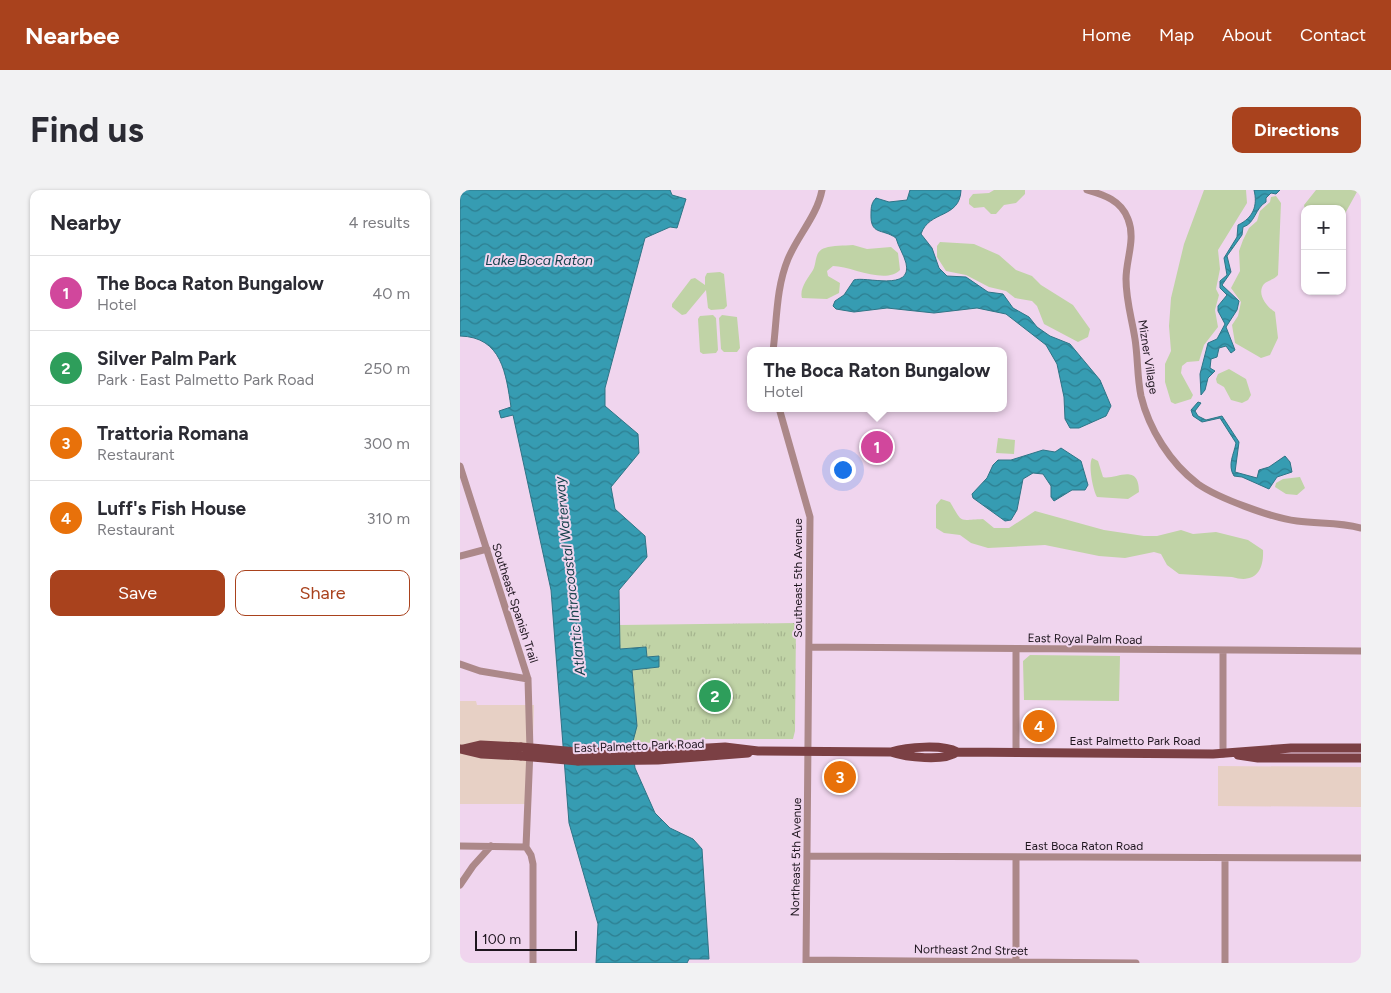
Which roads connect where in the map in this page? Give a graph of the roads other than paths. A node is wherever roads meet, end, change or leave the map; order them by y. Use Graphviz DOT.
graph roads {
  1 [pos="822,190"];
  2 [pos="1087,190"];
  3 [pos="774,347"];
  4 [pos="780,412"];
  5 [pos="460,466"];
  6 [pos="1361,528"];
  7 [pos="486,549"];
  8 [pos="460,556"];
  9 [pos="809,647"];
  10 [pos="1016,649"];
  11 [pos="1223,651"];
  12 [pos="1361,651"];
  13 [pos="460,664"];
  14 [pos="528,680"];
  15 [pos="1361,748"];
  16 [pos="461,749"];
  17 [pos="524,751"];
  18 [pos="808,752"];
  19 [pos="1016,753"];
  20 [pos="1223,754"];
  21 [pos="1361,758"];
  22 [pos="460,846"];
  23 [pos="491,846"];
  24 [pos="526,847"];
  25 [pos="807,856"];
  26 [pos="1016,857"];
  27 [pos="1225,858"];
  28 [pos="1361,858"];
  29 [pos="460,885"];
  30 [pos="806,961"];
  31 [pos="1016,962"];
  32 [pos="533,963"];
  33 [pos="1136,963"];
  34 [pos="1225,963"];
  1 -- 3 [label="street"];
  2 -- 6 [label="street, Mizner Village"];
  4 -- 9 [label="street, Southeast 5th Avenue"];
  5 -- 7 [label="street, Southeast Spanish Trail"];
  7 -- 8 [label="street"];
  7 -- 14 [label="street, Southeast Spanish Trail"];
  9 -- 10 [label="street, East Royal Palm Road"];
  9 -- 18 [label="street, Southeast 5th Avenue"];
  10 -- 11 [label="street, East Royal Palm Road"];
  10 -- 19 [label="street"];
  11 -- 12 [label="street, East Royal Palm Road"];
  11 -- 20 [label="street"];
  13 -- 14 [label="street"];
  14 -- 17 [label="street, Southeast Spanish Trail"];
  15 -- 20 [label="main road, East Palmetto Park Road"];
  16 -- 17 [label="main road, East Palmetto Park Road"];
  17 -- 18 [label="main road, East Palmetto Park Road, bridge"];
  17 -- 24 [label="street, Southeast Spanish Trail"];
  18 -- 19 [label="main road, East Palmetto Park Road"];
  18 -- 25 [label="street, Northeast 5th Avenue"];
  19 -- 20 [label="main road, East Palmetto Park Road"];
  20 -- 21 [label="main road, East Palmetto Park Road"];
  22 -- 23 [label="street"];
  23 -- 24 [label="street"];
  23 -- 29 [label="street"];
  24 -- 32 [label="street, Southeast Spanish Trail"];
  25 -- 26 [label="street, East Boca Raton Road"];
  25 -- 30 [label="street, Northeast 5th Avenue"];
  26 -- 27 [label="street, East Boca Raton Road"];
  26 -- 31 [label="street"];
  27 -- 28 [label="street, East Boca Raton Road"];
  27 -- 34 [label="street"];
  30 -- 31 [label="street, Northeast 2nd Street"];
  31 -- 33 [label="street, Northeast 2nd Street"];
}
